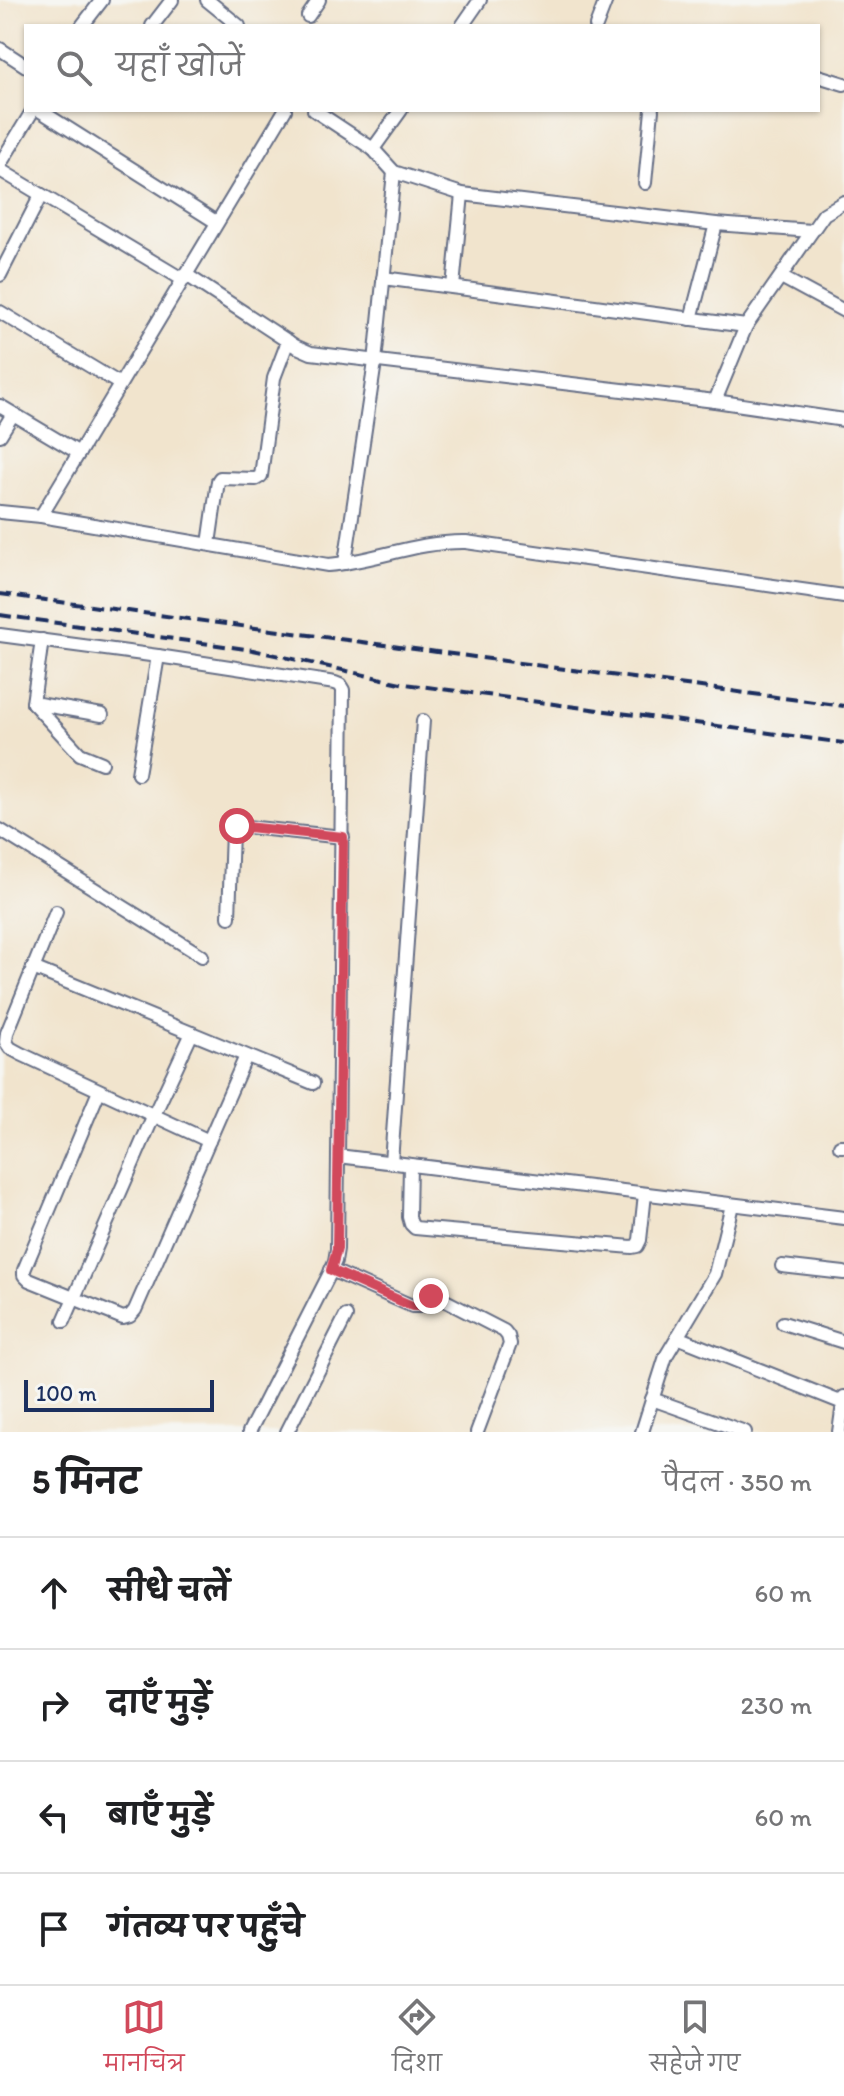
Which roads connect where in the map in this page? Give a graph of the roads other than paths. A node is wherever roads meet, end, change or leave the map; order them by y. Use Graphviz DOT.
graph roads {
  1 [pos="102,0"];
  2 [pos="172,0"];
  3 [pos="207,0"];
  4 [pos="319,0"];
  5 [pos="480,0"];
  6 [pos="606,0"];
  7 [pos="308,16"];
  8 [pos="84,24"];
  9 [pos="154,24"];
  10 [pos="237,24"];
  11 [pos="463,24"];
  12 [pos="597,24"];
  13 [pos="0,49"];
  14 [pos="24,65"];
  15 [pos="820,77"];
  16 [pos="844,84"];
  17 [pos="35,112"];
  18 [pos="39,112"];
  19 [pos="284,112"];
  20 [pos="317,112"];
  21 [pos="400,112"];
  22 [pos="652,112"];
  23 [pos="373,149"];
  24 [pos="0,167"];
  25 [pos="394,172"];
  26 [pos="645,183"];
  27 [pos="462,194"];
  28 [pos="41,195"];
  29 [pos="844,202"];
  30 [pos="216,222"];
  31 [pos="716,224"];
  32 [pos="812,231"];
  33 [pos="0,275"];
  34 [pos="183,276"];
  35 [pos="781,277"];
  36 [pos="383,278"];
  37 [pos="453,287"];
  38 [pos="844,311"];
  39 [pos="0,312"];
  40 [pos="691,319"];
  41 [pos="746,326"];
  42 [pos="288,341"];
  43 [pos="375,362"];
  44 [pos="120,384"];
  45 [pos="715,401"];
  46 [pos="0,406"];
  47 [pos="13,414"];
  48 [pos="843,419"];
  49 [pos="0,435"];
  50 [pos="79,453"];
  51 [pos="0,512"];
  52 [pos="41,516"];
  53 [pos="209,544"];
  54 [pos="345,563"];
  55 [pos="844,596"];
  56 [pos="0,635"];
  57 [pos="42,640"];
  58 [pos="158,656"];
  59 [pos="33,703"];
  60 [pos="102,715"];
  61 [pos="423,721"];
  62 [pos="102,763"];
  63 [pos="138,774"];
  64 [pos="0,830"];
  65 [pos="343,837"];
  66 [pos="56,912"];
  67 [pos="229,917"];
  68 [pos="202,956"];
  69 [pos="33,968"];
  70 [pos="0,1012"];
  71 [pos="14,1017"];
  72 [pos="192,1033"];
  73 [pos="246,1056"];
  74 [pos="313,1083"];
  75 [pos="99,1091"];
  76 [pos="153,1117"];
  77 [pos="209,1141"];
  78 [pos="338,1156"];
  79 [pos="391,1162"];
  80 [pos="410,1165"];
  81 [pos="645,1194"];
  82 [pos="732,1205"];
  83 [pos="844,1218"];
  84 [pos="782,1266"];
  85 [pos="331,1270"];
  86 [pos="844,1273"];
  87 [pos="74,1298"];
  88 [pos="346,1316"];
  89 [pos="64,1321"];
  90 [pos="783,1323"];
  91 [pos="677,1337"];
  92 [pos="844,1342"];
  93 [pos="652,1399"];
  94 [pos="844,1400"];
  95 [pos="841,1423"];
  96 [pos="249,1432"];
  97 [pos="287,1432"];
  98 [pos="477,1432"];
  99 [pos="642,1432"];
  100 [pos="745,1432"];
  1 -- 8 [label="street"];
  2 -- 9 [label="street"];
  3 -- 10 [label="street"];
  4 -- 7 [label="street"];
  5 -- 11 [label="street"];
  6 -- 12 [label="street"];
  13 -- 14 [label="street"];
  15 -- 16 [label="street"];
  17 -- 24 [label="street"];
  18 -- 30 [label="street"];
  19 -- 30 [label="street"];
  20 -- 23 [label="street"];
  21 -- 23 [label="street"];
  22 -- 26 [label="street"];
  23 -- 25 [label="street"];
  24 -- 28 [label="street"];
  25 -- 27 [label="street"];
  25 -- 36 [label="street"];
  27 -- 31 [label="street"];
  27 -- 37 [label="street"];
  28 -- 33 [label="street"];
  28 -- 34 [label="street"];
  29 -- 32 [label="street"];
  30 -- 34 [label="street"];
  31 -- 32 [label="street"];
  31 -- 40 [label="street"];
  32 -- 35 [label="street"];
  34 -- 42 [label="street"];
  34 -- 44 [label="street"];
  35 -- 38 [label="street"];
  35 -- 41 [label="street"];
  36 -- 37 [label="street"];
  36 -- 43 [label="street"];
  37 -- 40 [label="street"];
  39 -- 44 [label="street"];
  40 -- 41 [label="street"];
  41 -- 45 [label="street"];
  42 -- 43 [label="street"];
  42 -- 53 [label="street"];
  43 -- 45 [label="street"];
  43 -- 54 [label="street"];
  44 -- 50 [label="street"];
  45 -- 48 [label="street"];
  46 -- 47 [label="street"];
  47 -- 49 [label="street"];
  47 -- 50 [label="street"];
  50 -- 52 [label="street"];
  51 -- 52 [label="street"];
  52 -- 53 [label="street"];
  53 -- 54 [label="street"];
  54 -- 55 [label="street"];
  56 -- 57 [label="street"];
  57 -- 58 [label="street"];
  57 -- 59 [label="street"];
  58 -- 63 [label="street"];
  58 -- 65 [label="street"];
  59 -- 60 [label="street"];
  59 -- 62 [label="street"];
  61 -- 79 [label="street"];
  64 -- 68 [label="street"];
  65 -- 67 [label="street"];
  65 -- 78 [label="street"];
  66 -- 69 [label="street"];
  69 -- 71 [label="street"];
  69 -- 72 [label="street"];
  70 -- 71 [label="street"];
  71 -- 75 [label="street"];
  72 -- 73 [label="street"];
  72 -- 76 [label="street"];
  73 -- 74 [label="street"];
  73 -- 77 [label="street"];
  75 -- 76 [label="street"];
  75 -- 87 [label="street"];
  76 -- 77 [label="street"];
  76 -- 87 [label="street"];
  77 -- 87 [label="street"];
  78 -- 79 [label="street"];
  78 -- 85 [label="street"];
  79 -- 80 [label="street"];
  80 -- 81 [label="street"];
  80 -- 81 [label="street"];
  81 -- 82 [label="street"];
  82 -- 83 [label="street"];
  82 -- 91 [label="street"];
  84 -- 86 [label="street"];
  85 -- 96 [label="street"];
  85 -- 98 [label="street"];
  87 -- 89 [label="street"];
  88 -- 97 [label="street"];
  90 -- 92 [label="street"];
  91 -- 93 [label="street"];
  91 -- 94 [label="street"];
  93 -- 99 [label="street"];
  93 -- 100 [label="street"];
  94 -- 95 [label="street"];
}
